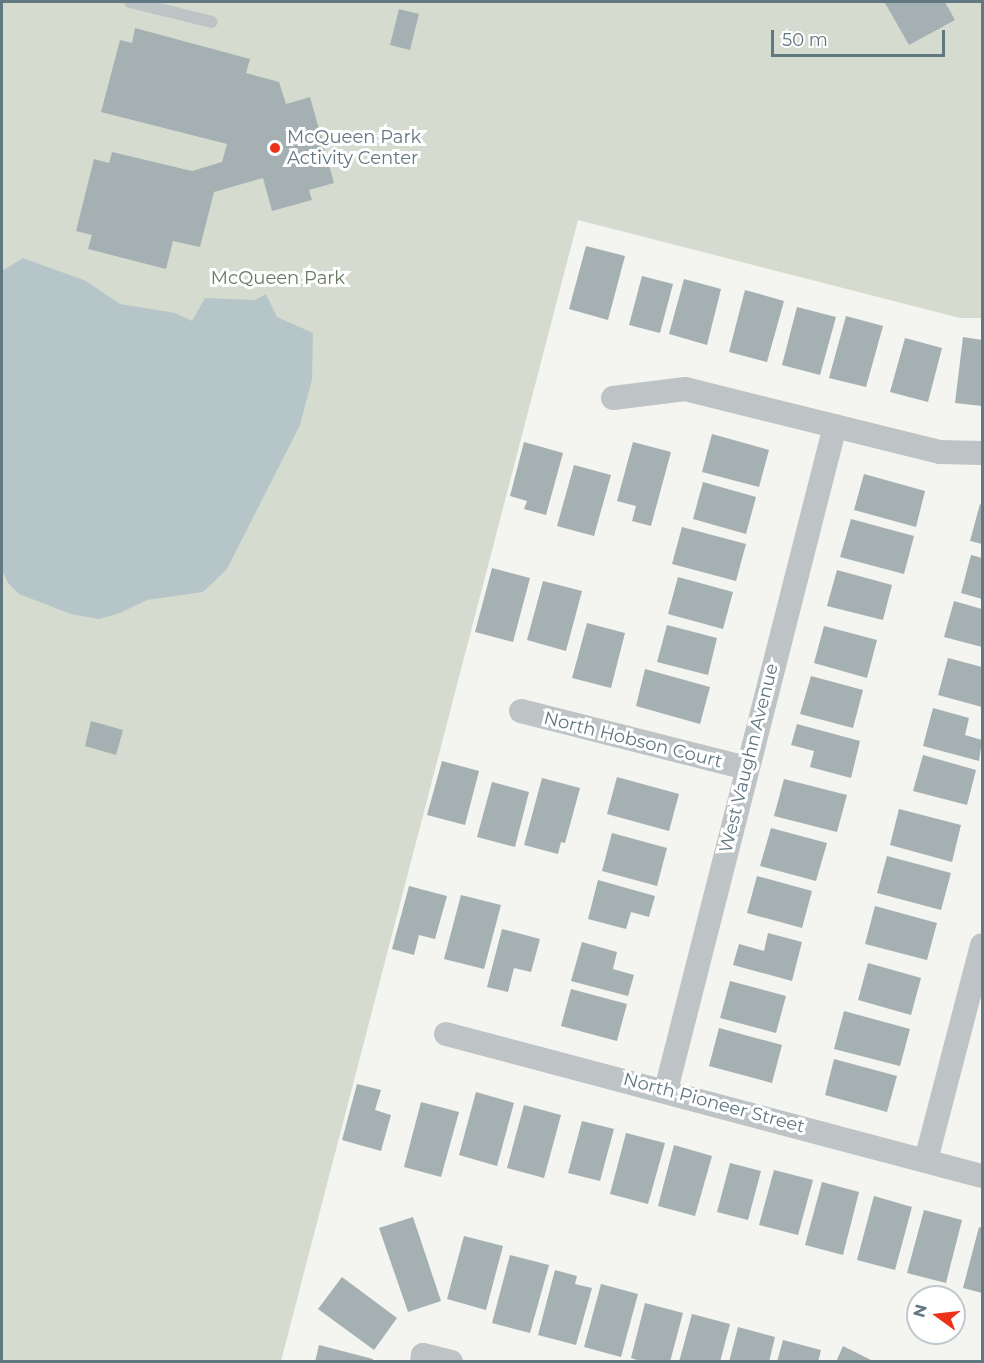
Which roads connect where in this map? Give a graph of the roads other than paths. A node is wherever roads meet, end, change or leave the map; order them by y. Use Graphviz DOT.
graph roads {
  1 [pos="130,2"];
  2 [pos="212,22"];
  3 [pos="613,398"];
  4 [pos="835,426"];
  5 [pos="982,453"];
  6 [pos="521,711"];
  7 [pos="746,768"];
  8 [pos="982,945"];
  9 [pos="446,1034"];
  10 [pos="666,1090"];
  11 [pos="926,1160"];
  12 [pos="982,1176"];
  13 [pos="423,1358"];
  14 [pos="451,1362"];
  1 -- 2 [label="lane"];
  3 -- 4 [label="street"];
  4 -- 5 [label="street"];
  4 -- 7 [label="street, West Vaughn Avenue"];
  6 -- 7 [label="street, North Hobson Court"];
  7 -- 10 [label="street, West Vaughn Avenue"];
  8 -- 11 [label="street"];
  9 -- 10 [label="street, North Pioneer Street"];
  10 -- 11 [label="street, North Pioneer Street"];
  11 -- 12 [label="street, North Pioneer Street"];
  13 -- 14 [label="street"];
}
